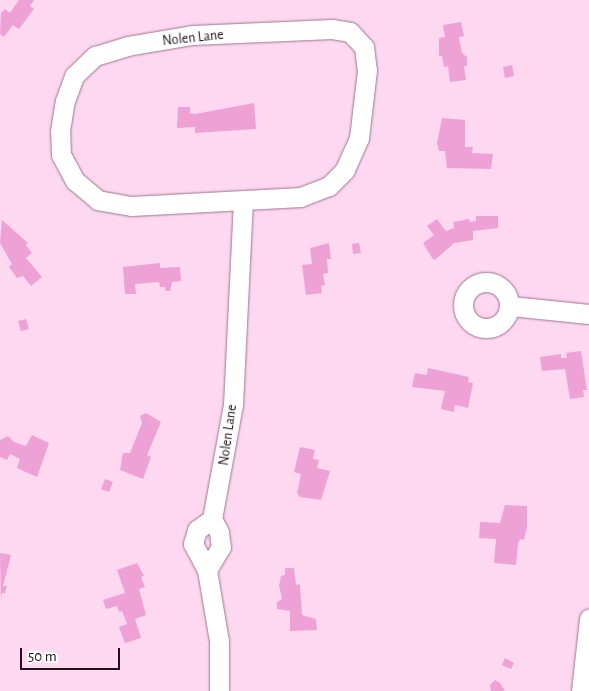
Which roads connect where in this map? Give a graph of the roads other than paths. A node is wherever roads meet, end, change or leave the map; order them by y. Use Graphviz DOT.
graph roads {
  1 [pos="243,201"];
  2 [pos="511,306"];
  3 [pos="589,314"];
  4 [pos="212,519"];
  5 [pos="207,570"];
  6 [pos="589,618"];
  7 [pos="220,691"];
  8 [pos="581,691"];
  1 -- 1 [label="street, Nolen Lane"];
  1 -- 4 [label="street, Nolen Lane"];
  2 -- 3 [label="street"];
  4 -- 5 [label="street, Nolen Lane"];
  4 -- 5 [label="street"];
  5 -- 7 [label="street"];
  6 -- 8 [label="street"];
}
